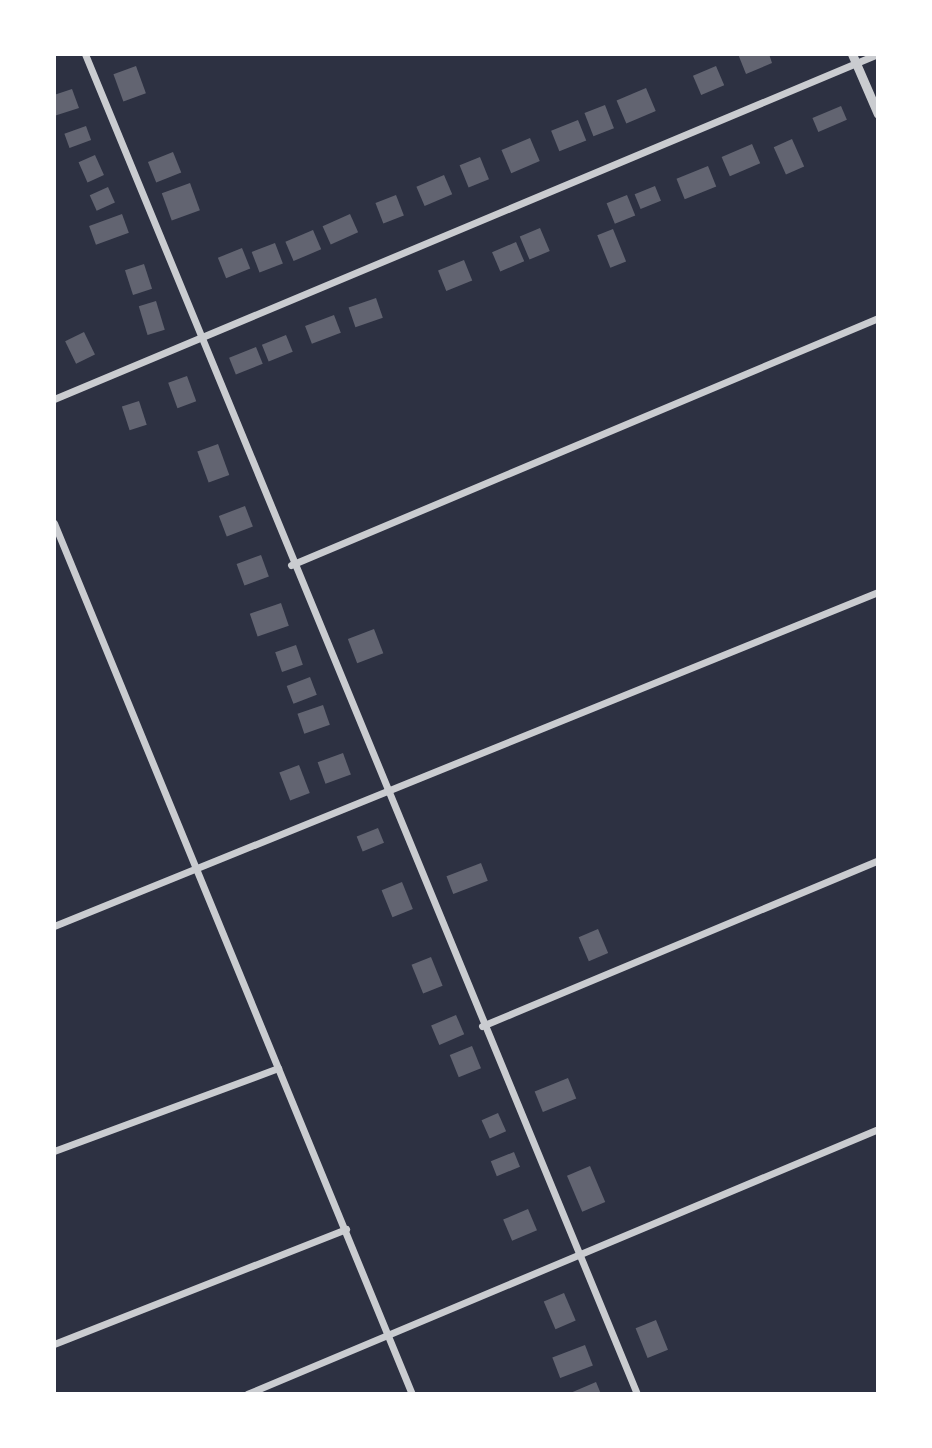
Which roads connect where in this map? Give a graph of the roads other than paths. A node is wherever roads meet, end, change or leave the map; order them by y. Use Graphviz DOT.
graph roads {
  1 [pos="85,54"];
  2 [pos="878,54"];
  3 [pos="854,59"];
  4 [pos="878,114"];
  5 [pos="878,318"];
  6 [pos="198,342"];
  7 [pos="54,399"];
  8 [pos="54,523"];
  9 [pos="291,565"];
  10 [pos="878,592"];
  11 [pos="385,794"];
  12 [pos="878,860"];
  13 [pos="199,868"];
  14 [pos="54,926"];
  15 [pos="482,1026"];
  16 [pos="278,1068"];
  17 [pos="878,1129"];
  18 [pos="54,1151"];
  19 [pos="346,1229"];
  20 [pos="579,1252"];
  21 [pos="387,1335"];
  22 [pos="54,1344"];
  23 [pos="247,1394"];
  24 [pos="412,1394"];
  25 [pos="637,1394"];
  1 -- 6 [label="street"];
  2 -- 3 [label="street"];
  3 -- 4 [label="street"];
  3 -- 6 [label="street"];
  5 -- 9 [label="street"];
  6 -- 7 [label="street"];
  6 -- 9 [label="street"];
  8 -- 13 [label="street"];
  9 -- 11 [label="street"];
  10 -- 11 [label="street"];
  11 -- 13 [label="street"];
  11 -- 15 [label="street"];
  12 -- 15 [label="street"];
  13 -- 14 [label="street"];
  13 -- 16 [label="street"];
  15 -- 20 [label="street"];
  16 -- 18 [label="street"];
  16 -- 19 [label="street"];
  17 -- 20 [label="street"];
  19 -- 21 [label="street"];
  19 -- 22 [label="street"];
  20 -- 21 [label="street"];
  20 -- 25 [label="street"];
  21 -- 23 [label="street"];
  21 -- 24 [label="street"];
}
